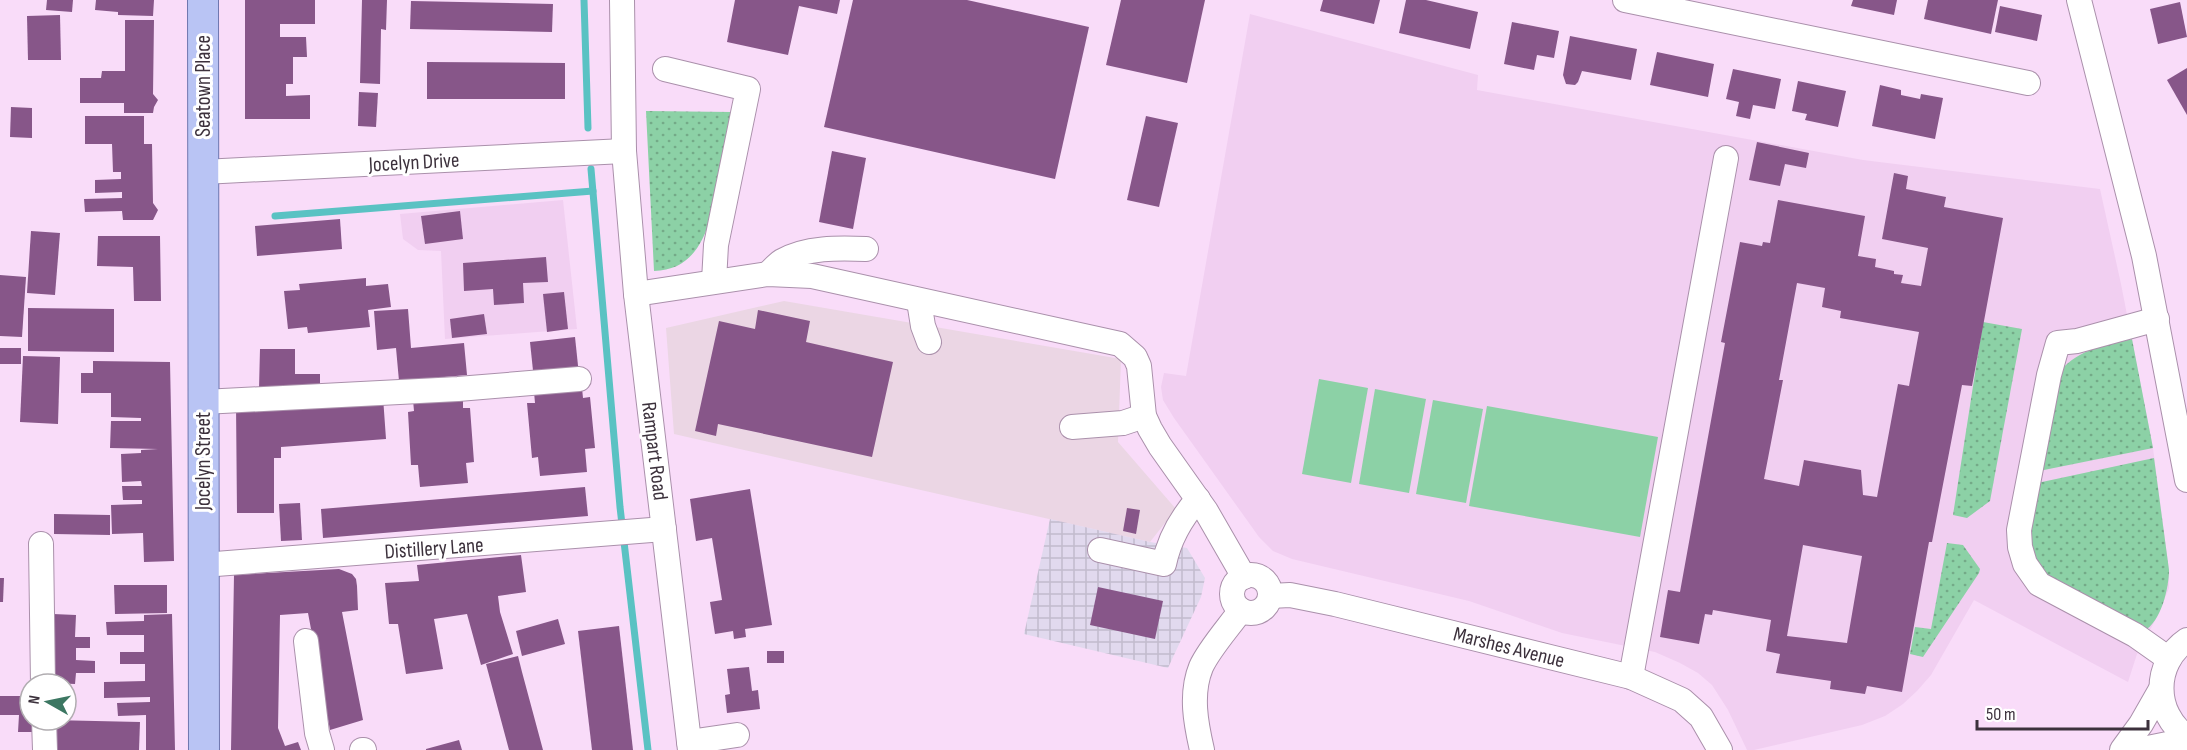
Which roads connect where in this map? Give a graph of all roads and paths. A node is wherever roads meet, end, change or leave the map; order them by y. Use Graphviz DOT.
graph roads {
  1 [pos="203,0"];
  2 [pos="622,0"];
  3 [pos="1625,0"];
  4 [pos="2079,0"];
  5 [pos="666,69"];
  6 [pos="2028,83"];
  7 [pos="624,151"];
  8 [pos="1726,158"];
  9 [pos="203,172"];
  10 [pos="866,249"];
  11 [pos="768,274"];
  12 [pos="714,281"];
  13 [pos="636,294"];
  14 [pos="919,301"];
  15 [pos="2157,319"];
  16 [pos="929,342"];
  17 [pos="579,379"];
  18 [pos="202,402"];
  19 [pos="1144,416"];
  20 [pos="1072,427"];
  21 [pos="2187,480"];
  22 [pos="1198,499"];
  23 [pos="664,529"];
  24 [pos="41,544"];
  25 [pos="1100,550"];
  26 [pos="203,565"];
  27 [pos="1244,577"];
  28 [pos="1270,596"];
  29 [pos="1241,610"];
  30 [pos="306,641"];
  31 [pos="2181,643"];
  32 [pos="43,672"];
  33 [pos="1631,676"];
  34 [pos="2161,689"];
  35 [pos="44,732"];
  36 [pos="737,735"];
  37 [pos="2187,738"];
  38 [pos="690,746"];
  39 [pos="45,750"];
  40 [pos="204,750"];
  41 [pos="322,750"];
  42 [pos="1202,750"];
  43 [pos="1720,750"];
  44 [pos="2122,750"];
  45 [pos="2138,750"];
  1 -- 9 [label="main road, Seatown Place"];
  2 -- 7 [label="street, Rampart Road"];
  3 -- 6 [label="street"];
  4 -- 15 [label="street"];
  5 -- 12 [label="street"];
  7 -- 9 [label="street, Jocelyn Drive"];
  7 -- 13 [label="street, Rampart Road"];
  8 -- 33 [label="street"];
  9 -- 18 [label="main road, Jocelyn Street"];
  10 -- 11 [label="street"];
  11 -- 12 [label="street"];
  11 -- 14 [label="street"];
  12 -- 13 [label="street"];
  13 -- 23 [label="street, Rampart Road"];
  14 -- 16 [label="street"];
  14 -- 19 [label="street"];
  15 -- 21 [label="street"];
  15 -- 31 [label="street"];
  17 -- 18 [label="street"];
  18 -- 26 [label="main road, Jocelyn Street"];
  19 -- 20 [label="street"];
  19 -- 22 [label="street"];
  22 -- 25 [label="street"];
  22 -- 27 [label="street"];
  23 -- 26 [label="street, Distillery Lane"];
  23 -- 38 [label="street, Rampart Road"];
  24 -- 32 [label="street"];
  26 -- 40 [label="main road, Jocelyn Street"];
  27 -- 28 [label="street"];
  27 -- 29 [label="street"];
  28 -- 29 [label="street"];
  28 -- 33 [label="street, Marshes Avenue"];
  29 -- 42 [label="street"];
  30 -- 41 [label="street"];
  31 -- 34 [label="street"];
  33 -- 43 [label="street, Marshes Avenue"];
  34 -- 37 [label="street"];
  34 -- 44 [label="street"];
  35 -- 39 [label="street"];
  36 -- 38 [label="street"];
  37 -- 45 [label="street"];
}
